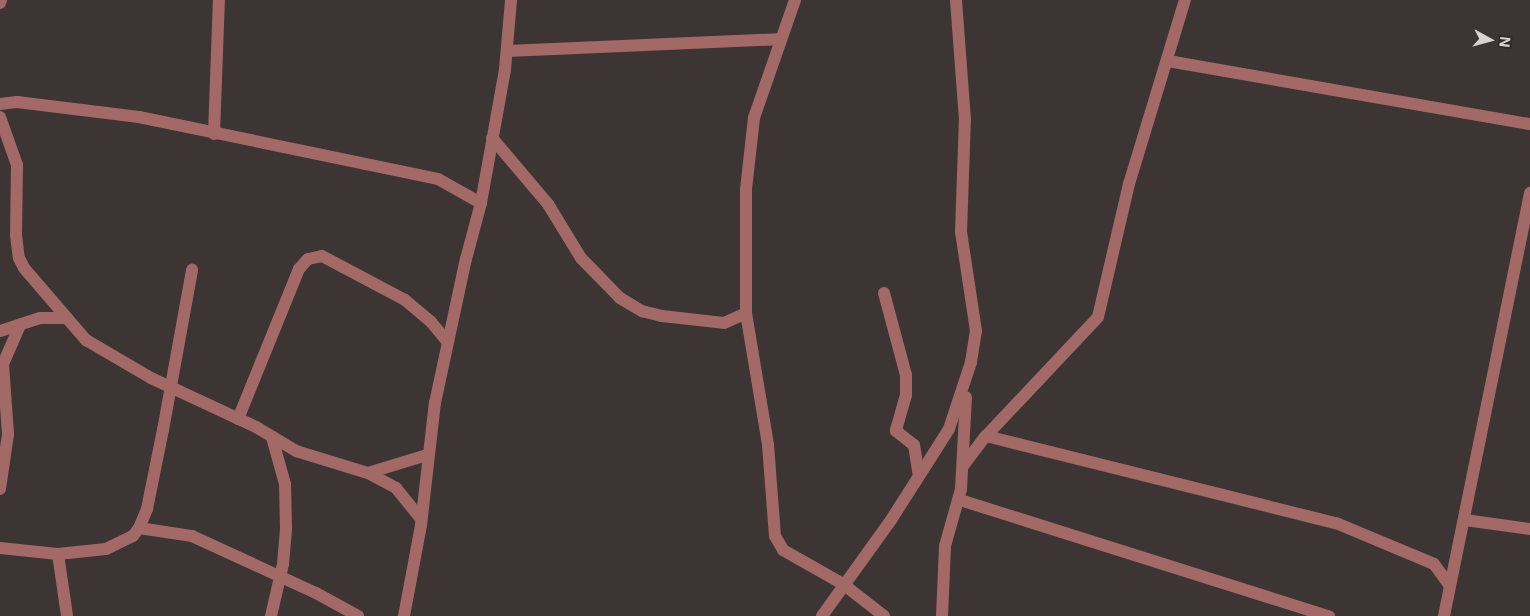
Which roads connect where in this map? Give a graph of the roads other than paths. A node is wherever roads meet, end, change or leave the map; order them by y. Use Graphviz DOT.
graph roads {
  1 [pos="219,0"];
  2 [pos="511,0"];
  3 [pos="795,0"];
  4 [pos="956,0"];
  5 [pos="1184,0"];
  6 [pos="779,39"];
  7 [pos="508,51"];
  8 [pos="1168,61"];
  9 [pos="0,104"];
  10 [pos="0,117"];
  11 [pos="1530,124"];
  12 [pos="214,134"];
  13 [pos="492,138"];
  14 [pos="1530,192"];
  15 [pos="481,203"];
  16 [pos="192,270"];
  17 [pos="884,293"];
  18 [pos="746,313"];
  19 [pos="65,318"];
  20 [pos="20,325"];
  21 [pos="0,331"];
  22 [pos="448,342"];
  23 [pos="967,379"];
  24 [pos="170,388"];
  25 [pos="238,419"];
  26 [pos="986,436"];
  27 [pos="272,437"];
  28 [pos="427,455"];
  29 [pos="963,466"];
  30 [pos="368,473"];
  31 [pos="919,476"];
  32 [pos="0,489"];
  33 [pos="960,500"];
  34 [pos="421,519"];
  35 [pos="1464,520"];
  36 [pos="139,528"];
  37 [pos="1530,529"];
  38 [pos="0,548"];
  39 [pos="58,554"];
  40 [pos="280,576"];
  41 [pos="843,584"];
  42 [pos="1449,585"];
  43 [pos="67,616"];
  44 [pos="271,616"];
  45 [pos="358,616"];
  46 [pos="404,616"];
  47 [pos="822,616"];
  48 [pos="884,616"];
  49 [pos="942,616"];
  50 [pos="1329,616"];
  51 [pos="1444,616"];
  1 -- 12 [label="street"];
  2 -- 7 [label="street"];
  3 -- 6 [label="street"];
  4 -- 23 [label="street"];
  5 -- 8 [label="street"];
  6 -- 7 [label="street"];
  6 -- 18 [label="street"];
  7 -- 13 [label="street"];
  8 -- 11 [label="street"];
  8 -- 26 [label="street"];
  9 -- 12 [label="street"];
  10 -- 19 [label="street"];
  12 -- 15 [label="street"];
  13 -- 15 [label="street"];
  13 -- 18 [label="street"];
  14 -- 35 [label="street"];
  15 -- 22 [label="street"];
  16 -- 24 [label="street"];
  17 -- 31 [label="street"];
  18 -- 41 [label="street"];
  19 -- 20 [label="street"];
  19 -- 24 [label="street"];
  20 -- 21 [label="street"];
  20 -- 32 [label="street"];
  22 -- 25 [label="street"];
  22 -- 28 [label="street"];
  23 -- 29 [label="street"];
  23 -- 31 [label="street"];
  24 -- 25 [label="street"];
  24 -- 36 [label="street"];
  25 -- 27 [label="street"];
  26 -- 29 [label="street"];
  26 -- 42 [label="street"];
  27 -- 30 [label="street"];
  27 -- 40 [label="street"];
  28 -- 30 [label="street"];
  28 -- 34 [label="street"];
  29 -- 33 [label="street"];
  30 -- 34 [label="street"];
  31 -- 41 [label="street"];
  33 -- 49 [label="street"];
  33 -- 50 [label="street"];
  34 -- 46 [label="street"];
  35 -- 37 [label="street"];
  35 -- 42 [label="street"];
  36 -- 39 [label="street"];
  36 -- 40 [label="street"];
  38 -- 39 [label="street"];
  39 -- 43 [label="street"];
  40 -- 44 [label="street"];
  40 -- 45 [label="street"];
  41 -- 47 [label="street"];
  41 -- 48 [label="street"];
  42 -- 51 [label="street"];
}
